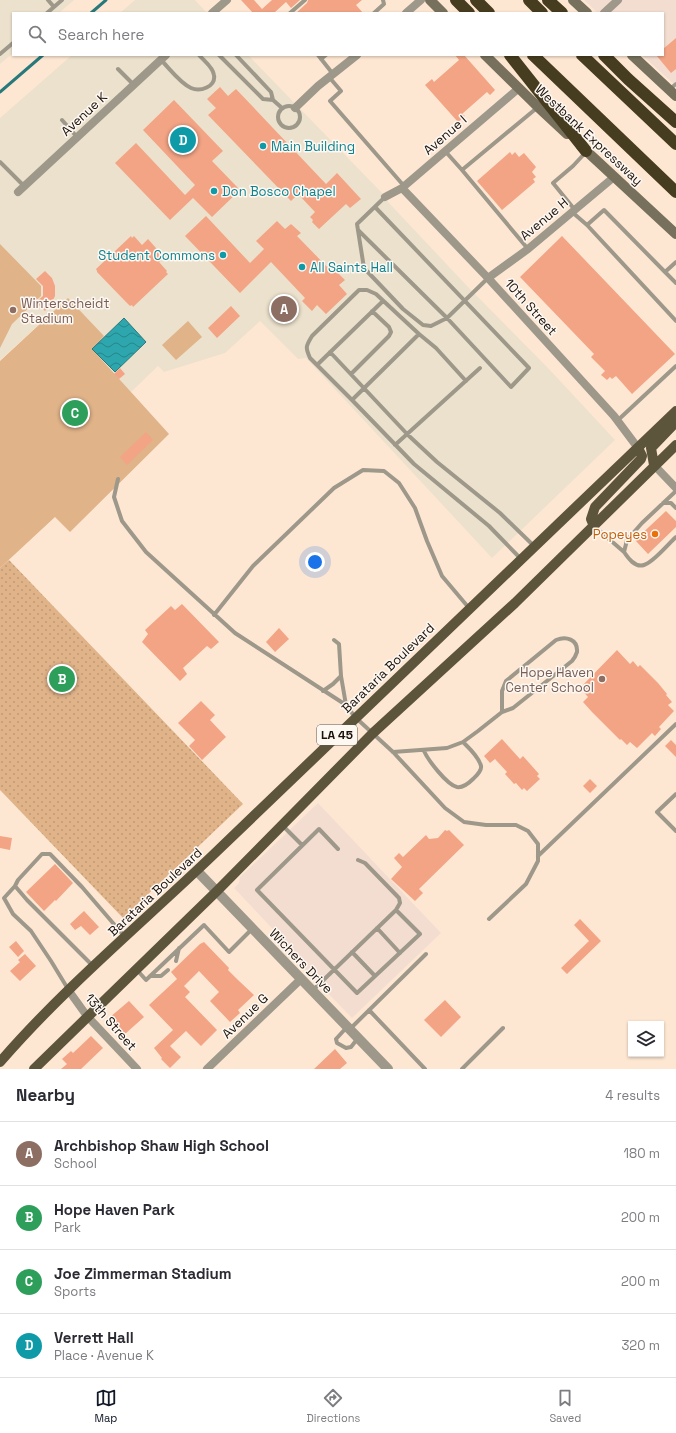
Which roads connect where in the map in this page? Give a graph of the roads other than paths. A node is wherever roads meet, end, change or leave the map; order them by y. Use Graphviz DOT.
graph roads {
  1 [pos="48,0"];
  2 [pos="62,0"];
  3 [pos="227,0"];
  4 [pos="305,0"];
  5 [pos="383,0"];
  6 [pos="420,0"];
  7 [pos="430,0"];
  8 [pos="456,0"];
  9 [pos="476,0"];
  10 [pos="529,0"];
  11 [pos="548,0"];
  12 [pos="573,0"];
  13 [pos="618,0"];
  14 [pos="54,7"];
  15 [pos="48,12"];
  16 [pos="213,12"];
  17 [pos="291,12"];
  18 [pos="375,12"];
  19 [pos="407,12"];
  20 [pos="442,12"];
  21 [pos="468,12"];
  22 [pos="489,12"];
  23 [pos="541,12"];
  24 [pos="561,12"];
  25 [pos="586,12"];
  26 [pos="605,12"];
  27 [pos="12,44"];
  28 [pos="0,54"];
  29 [pos="200,56"];
  30 [pos="220,56"];
  31 [pos="237,56"];
  32 [pos="319,56"];
  33 [pos="325,56"];
  34 [pos="356,56"];
  35 [pos="486,56"];
  36 [pos="534,56"];
  37 [pos="583,56"];
  38 [pos="605,56"];
  39 [pos="633,56"];
  40 [pos="164,57"];
  41 [pos="513,58"];
  42 [pos="321,59"];
  43 [pos="118,69"];
  44 [pos="331,75"];
  45 [pos="134,86"];
  46 [pos="518,88"];
  47 [pos="674,90"];
  48 [pos="273,100"];
  49 [pos="538,107"];
  50 [pos="282,108"];
  51 [pos="295,108"];
  52 [pos="62,120"];
  53 [pos="676,122"];
  54 [pos="77,137"];
  55 [pos="676,144"];
  56 [pos="445,151"];
  57 [pos="586,151"];
  58 [pos="0,162"];
  59 [pos="462,170"];
  60 [pos="614,177"];
  61 [pos="403,187"];
  62 [pos="21,189"];
  63 [pos="676,192"];
  64 [pos="385,197"];
  65 [pos="375,207"];
  66 [pos="573,211"];
  67 [pos="587,225"];
  68 [pos="358,230"];
  69 [pos="676,234"];
  70 [pos="528,249"];
  71 [pos="676,262"];
  72 [pos="665,272"];
  73 [pos="488,278"];
  74 [pos="676,283"];
  75 [pos="465,300"];
  76 [pos="382,301"];
  77 [pos="372,311"];
  78 [pos="447,318"];
  79 [pos="676,321"];
  80 [pos="419,334"];
  81 [pos="330,352"];
  82 [pos="317,365"];
  83 [pos="676,366"];
  84 [pos="480,368"];
  85 [pos="351,374"];
  86 [pos="466,381"];
  87 [pos="364,388"];
  88 [pos="352,400"];
  89 [pos="676,411"];
  90 [pos="617,421"];
  91 [pos="676,422"];
  92 [pos="408,435"];
  93 [pos="395,445"];
  94 [pos="676,445"];
  95 [pos="638,448"];
  96 [pos="654,465"];
  97 [pos="118,479"];
  98 [pos="676,489"];
  99 [pos="663,503"];
  100 [pos="676,508"];
  101 [pos="594,526"];
  102 [pos="676,537"];
  103 [pos="534,546"];
  104 [pos="624,552"];
  105 [pos="520,559"];
  106 [pos="469,608"];
  107 [pos="214,615"];
  108 [pos="334,640"];
  109 [pos="341,676"];
  110 [pos="323,691"];
  111 [pos="346,705"];
  112 [pos="502,712"];
  113 [pos="355,717"];
  114 [pos="676,724"];
  115 [pos="373,733"];
  116 [pos="463,742"];
  117 [pos="424,751"];
  118 [pos="393,752"];
  119 [pos="675,796"];
  120 [pos="282,825"];
  121 [pos="676,831"];
  122 [pos="302,845"];
  123 [pos="338,849"];
  124 [pos="538,856"];
  125 [pos="358,860"];
  126 [pos="196,870"];
  127 [pos="15,886"];
  128 [pos="217,891"];
  129 [pos="396,910"];
  130 [pos="489,919"];
  131 [pos="252,928"];
  132 [pos="377,928"];
  133 [pos="125,937"];
  134 [pos="180,948"];
  135 [pos="352,952"];
  136 [pos="400,953"];
  137 [pos="426,954"];
  138 [pos="176,961"];
  139 [pos="94,967"];
  140 [pos="136,969"];
  141 [pos="334,969"];
  142 [pos="168,970"];
  143 [pos="150,976"];
  144 [pos="375,976"];
  145 [pos="301,980"];
  146 [pos="69,991"];
  147 [pos="312,991"];
  148 [pos="369,1010"];
  149 [pos="87,1016"];
  150 [pos="348,1028"];
  151 [pos="503,1028"];
  152 [pos="358,1038"];
  153 [pos="0,1062"];
  154 [pos="34,1069"];
  155 [pos="137,1069"];
  156 [pos="207,1069"];
  157 [pos="387,1069"];
  158 [pos="425,1069"];
  159 [pos="462,1069"];
  1 -- 14 [label="lane"];
  2 -- 14 [label="lane"];
  3 -- 16 [label="street"];
  4 -- 17 [label="lane"];
  5 -- 18 [label="lane"];
  6 -- 19 [label="street"];
  7 -- 20 [label="main road"];
  8 -- 21 [label="highway"];
  9 -- 22 [label="highway"];
  10 -- 23 [label="highway"];
  11 -- 24 [label="highway"];
  12 -- 25 [label="main road"];
  13 -- 26 [label="street"];
  14 -- 15 [label="lane"];
  27 -- 28 [label="lane"];
  29 -- 40 [label="lane"];
  30 -- 48 [label="lane"];
  31 -- 48 [label="lane"];
  32 -- 42 [label="lane"];
  33 -- 42 [label="lane"];
  34 -- 44 [label="street"];
  35 -- 46 [label="main road, Westbank Expressway"];
  36 -- 63 [label="highway, Westbank Expressway"];
  37 -- 55 [label="highway"];
  38 -- 53 [label="highway"];
  39 -- 47 [label="main road"];
  40 -- 45 [label="street, Avenue K"];
  41 -- 57 [label="highway"];
  42 -- 44 [label="lane"];
  43 -- 45 [label="lane"];
  44 -- 51 [label="street"];
  44 -- 61 [label="lane"];
  45 -- 54 [label="street, Avenue K"];
  46 -- 49 [label="main road, Westbank Expressway"];
  46 -- 56 [label="street, Avenue I"];
  48 -- 50 [label="lane"];
  49 -- 57 [label="main road, Westbank Expressway"];
  49 -- 59 [label="lane"];
  50 -- 51 [label="lane"];
  50 -- 51 [label="lane"];
  52 -- 54 [label="lane"];
  54 -- 62 [label="street, Avenue K"];
  56 -- 59 [label="lane"];
  56 -- 61 [label="street, Avenue I"];
  57 -- 60 [label="main road, Westbank Expressway"];
  57 -- 66 [label="lane"];
  58 -- 62 [label="lane"];
  59 -- 70 [label="lane"];
  60 -- 66 [label="street, Avenue H"];
  60 -- 69 [label="main road, Westbank Expressway"];
  61 -- 64 [label="street, Avenue I"];
  61 -- 73 [label="street, 10th Street"];
  64 -- 65 [label="lane"];
  65 -- 68 [label="lane"];
  65 -- 75 [label="lane"];
  66 -- 67 [label="lane"];
  66 -- 70 [label="street, Avenue H"];
  67 -- 72 [label="lane"];
  67 -- 79 [label="lane"];
  68 -- 78 [label="lane"];
  68 -- 78 [label="lane"];
  70 -- 73 [label="street, Avenue H"];
  71 -- 72 [label="lane"];
  72 -- 74 [label="lane"];
  73 -- 75 [label="lane"];
  73 -- 90 [label="street, 10th Street"];
  75 -- 78 [label="lane"];
  75 -- 78 [label="lane"];
  76 -- 77 [label="lane"];
  76 -- 80 [label="lane"];
  76 -- 82 [label="lane"];
  77 -- 81 [label="lane"];
  77 -- 85 [label="lane"];
  80 -- 86 [label="lane"];
  80 -- 87 [label="lane"];
  81 -- 82 [label="lane"];
  81 -- 85 [label="lane"];
  82 -- 88 [label="lane"];
  83 -- 90 [label="lane"];
  84 -- 86 [label="lane"];
  85 -- 87 [label="lane"];
  86 -- 92 [label="lane"];
  87 -- 88 [label="lane"];
  87 -- 92 [label="lane"];
  88 -- 93 [label="lane"];
  89 -- 95 [label="main road, Barataria Boulevard / LA 45"];
  90 -- 95 [label="street, 10th Street"];
  91 -- 96 [label="main road"];
  92 -- 93 [label="lane"];
  92 -- 103 [label="lane"];
  93 -- 105 [label="lane"];
  94 -- 96 [label="main road, LA 45"];
  95 -- 101 [label="main road"];
  95 -- 103 [label="main road, Barataria Boulevard / LA 45"];
  96 -- 98 [label="street"];
  96 -- 101 [label="main road, LA 45"];
  97 -- 107 [label="lane"];
  98 -- 99 [label="lane"];
  99 -- 100 [label="lane"];
  99 -- 104 [label="lane"];
  101 -- 104 [label="lane"];
  101 -- 115 [label="main road, LA 45"];
  102 -- 104 [label="lane"];
  103 -- 105 [label="main road, Barataria Boulevard / LA 45"];
  105 -- 106 [label="main road, Barataria Boulevard / LA 45"];
  106 -- 107 [label="lane"];
  106 -- 113 [label="main road, Barataria Boulevard / LA 45"];
  107 -- 110 [label="lane"];
  108 -- 109 [label="lane"];
  109 -- 110 [label="lane"];
  109 -- 111 [label="lane"];
  110 -- 111 [label="lane"];
  111 -- 113 [label="lane"];
  112 -- 112 [label="lane"];
  112 -- 116 [label="lane"];
  113 -- 115 [label="lane"];
  113 -- 126 [label="main road, Barataria Boulevard / LA 45"];
  114 -- 124 [label="lane"];
  115 -- 118 [label="lane"];
  115 -- 120 [label="main road, LA 45"];
  116 -- 117 [label="lane"];
  116 -- 117 [label="lane"];
  117 -- 118 [label="lane"];
  118 -- 124 [label="lane"];
  119 -- 121 [label="lane"];
  120 -- 122 [label="lane"];
  120 -- 128 [label="main road, LA 45"];
  122 -- 123 [label="lane"];
  122 -- 141 [label="lane"];
  124 -- 130 [label="lane"];
  125 -- 129 [label="lane"];
  126 -- 128 [label="street, Wichers Drive"];
  126 -- 133 [label="main road, Barataria Boulevard / LA 45"];
  127 -- 133 [label="lane"];
  127 -- 139 [label="lane"];
  127 -- 146 [label="lane"];
  128 -- 131 [label="street, Wichers Drive"];
  128 -- 140 [label="main road, LA 45"];
  129 -- 132 [label="lane"];
  129 -- 136 [label="lane"];
  131 -- 134 [label="lane"];
  131 -- 145 [label="street, Wichers Drive"];
  132 -- 135 [label="lane"];
  132 -- 136 [label="lane"];
  133 -- 139 [label="main road, Barataria Boulevard / LA 45"];
  134 -- 138 [label="lane"];
  134 -- 143 [label="lane"];
  135 -- 141 [label="lane"];
  135 -- 144 [label="lane"];
  136 -- 144 [label="lane"];
  137 -- 148 [label="lane"];
  139 -- 146 [label="main road, Barataria Boulevard / LA 45"];
  140 -- 143 [label="lane"];
  140 -- 149 [label="main road, LA 45"];
  141 -- 144 [label="lane"];
  141 -- 147 [label="lane"];
  142 -- 143 [label="lane"];
  145 -- 147 [label="street, Wichers Drive"];
  145 -- 156 [label="street, Avenue G"];
  146 -- 149 [label="street, 13th Street"];
  146 -- 153 [label="main road, Barataria Boulevard / LA 45"];
  147 -- 150 [label="street, Wichers Drive"];
  148 -- 150 [label="lane"];
  148 -- 158 [label="lane"];
  149 -- 154 [label="main road, LA 45"];
  149 -- 155 [label="street, 13th Street"];
  150 -- 152 [label="street, Wichers Drive"];
  150 -- 152 [label="lane"];
  151 -- 159 [label="lane"];
  152 -- 157 [label="street, Wichers Drive"];
}
